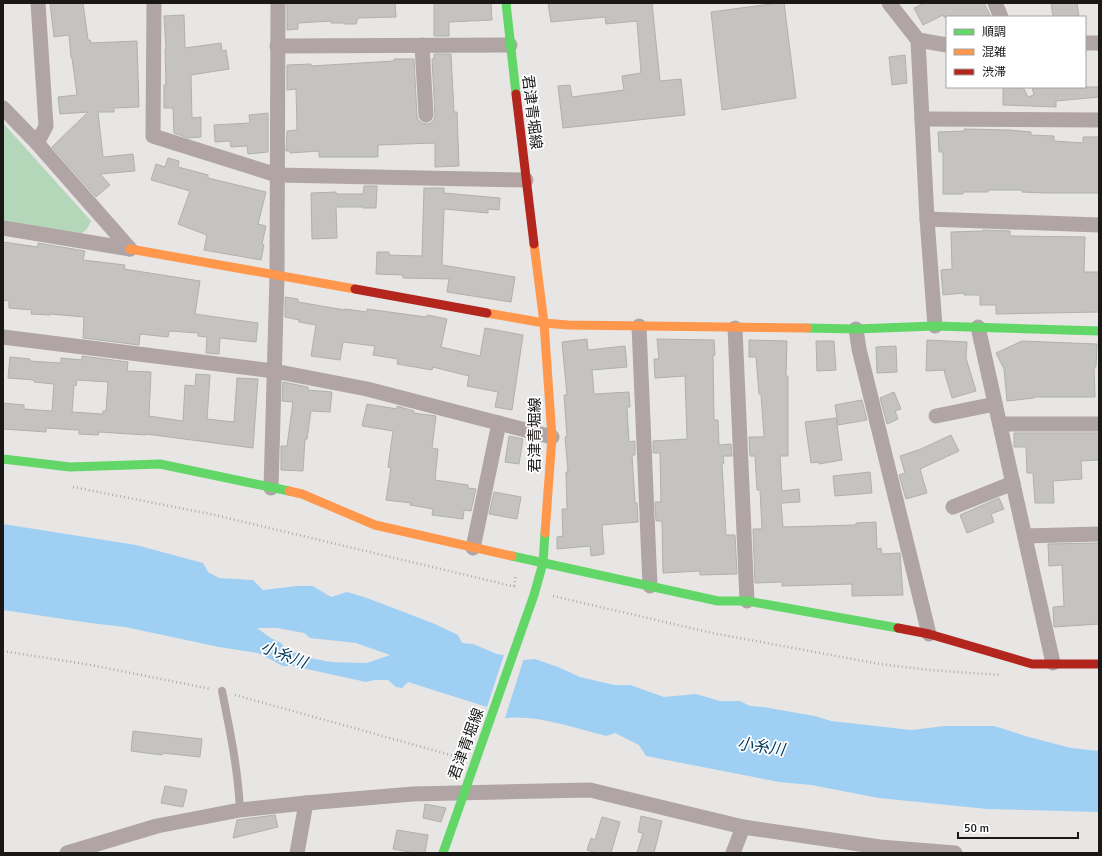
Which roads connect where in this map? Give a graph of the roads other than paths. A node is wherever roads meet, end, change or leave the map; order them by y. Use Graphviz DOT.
graph roads {
  1 [pos="38,3"];
  2 [pos="154,3"];
  3 [pos="278,3"];
  4 [pos="506,3"];
  5 [pos="889,3"];
  6 [pos="995,3"];
  7 [pos="1000,16"];
  8 [pos="918,40"];
  9 [pos="1099,42"];
  10 [pos="1086,43"];
  11 [pos="422,45"];
  12 [pos="510,45"];
  13 [pos="276,46"];
  14 [pos="946,46"];
  15 [pos="3,108"];
  16 [pos="426,115"];
  17 [pos="922,119"];
  18 [pos="1099,120"];
  19 [pos="37,143"];
  20 [pos="277,175"];
  21 [pos="526,180"];
  22 [pos="927,219"];
  23 [pos="1099,225"];
  24 [pos="3,228"];
  25 [pos="130,249"];
  26 [pos="277,276"];
  27 [pos="544,323"];
  28 [pos="639,326"];
  29 [pos="935,326"];
  30 [pos="978,327"];
  31 [pos="735,328"];
  32 [pos="856,329"];
  33 [pos="1099,331"];
  34 [pos="3,337"];
  35 [pos="274,371"];
  36 [pos="995,404"];
  37 [pos="936,416"];
  38 [pos="499,423"];
  39 [pos="1000,424"];
  40 [pos="1099,424"];
  41 [pos="552,437"];
  42 [pos="3,459"];
  43 [pos="1013,483"];
  44 [pos="271,488"];
  45 [pos="953,508"];
  46 [pos="1099,534"];
  47 [pos="1025,536"];
  48 [pos="473,548"];
  49 [pos="543,563"];
  50 [pos="650,586"];
  51 [pos="747,601"];
  52 [pos="928,634"];
  53 [pos="1053,663"];
  54 [pos="1099,664"];
  55 [pos="222,691"];
  56 [pos="463,793"];
  57 [pos="306,802"];
  58 [pos="240,810"];
  59 [pos="743,827"];
  60 [pos="67,853"];
  61 [pos="297,853"];
  62 [pos="443,853"];
  63 [pos="732,853"];
  64 [pos="955,853"];
  1 -- 19 [label="street"];
  2 -- 20 [label="street"];
  3 -- 13 [label="street"];
  4 -- 12 [label="street, 君津青堀線"];
  5 -- 8 [label="street"];
  6 -- 7 [label="street"];
  8 -- 14 [label="street"];
  8 -- 17 [label="street"];
  9 -- 10 [label="street"];
  11 -- 12 [label="street"];
  11 -- 13 [label="street"];
  11 -- 16 [label="street"];
  12 -- 21 [label="street, 君津青堀線"];
  13 -- 20 [label="street"];
  15 -- 19 [label="street"];
  17 -- 18 [label="street"];
  17 -- 22 [label="street"];
  19 -- 25 [label="street"];
  20 -- 21 [label="street"];
  20 -- 26 [label="street"];
  21 -- 27 [label="street, 君津青堀線"];
  22 -- 23 [label="street"];
  22 -- 29 [label="street"];
  24 -- 25 [label="street"];
  25 -- 26 [label="street"];
  26 -- 27 [label="street"];
  26 -- 35 [label="street"];
  27 -- 28 [label="street"];
  27 -- 41 [label="street, 君津青堀線"];
  28 -- 31 [label="street"];
  28 -- 50 [label="street"];
  29 -- 30 [label="street"];
  29 -- 32 [label="street"];
  30 -- 33 [label="street"];
  30 -- 36 [label="street"];
  31 -- 32 [label="street"];
  31 -- 51 [label="street"];
  32 -- 52 [label="street"];
  34 -- 35 [label="street"];
  35 -- 38 [label="street"];
  35 -- 44 [label="street"];
  36 -- 37 [label="street"];
  36 -- 39 [label="street"];
  38 -- 41 [label="street"];
  38 -- 48 [label="street"];
  39 -- 40 [label="street"];
  39 -- 43 [label="street"];
  41 -- 49 [label="street, 君津青堀線"];
  42 -- 44 [label="street"];
  43 -- 45 [label="street"];
  43 -- 47 [label="street"];
  44 -- 48 [label="street"];
  46 -- 47 [label="street"];
  47 -- 53 [label="street"];
  48 -- 49 [label="street"];
  49 -- 50 [label="street"];
  49 -- 56 [label="street, 君津青堀線"];
  50 -- 51 [label="street"];
  51 -- 52 [label="street"];
  52 -- 53 [label="street"];
  53 -- 54 [label="street"];
  55 -- 58 [label="lane"];
  56 -- 57 [label="street"];
  56 -- 59 [label="street"];
  56 -- 62 [label="street, 君津青堀線"];
  57 -- 58 [label="street"];
  57 -- 61 [label="street"];
  58 -- 60 [label="street"];
  59 -- 63 [label="street"];
  59 -- 64 [label="street"];
}
